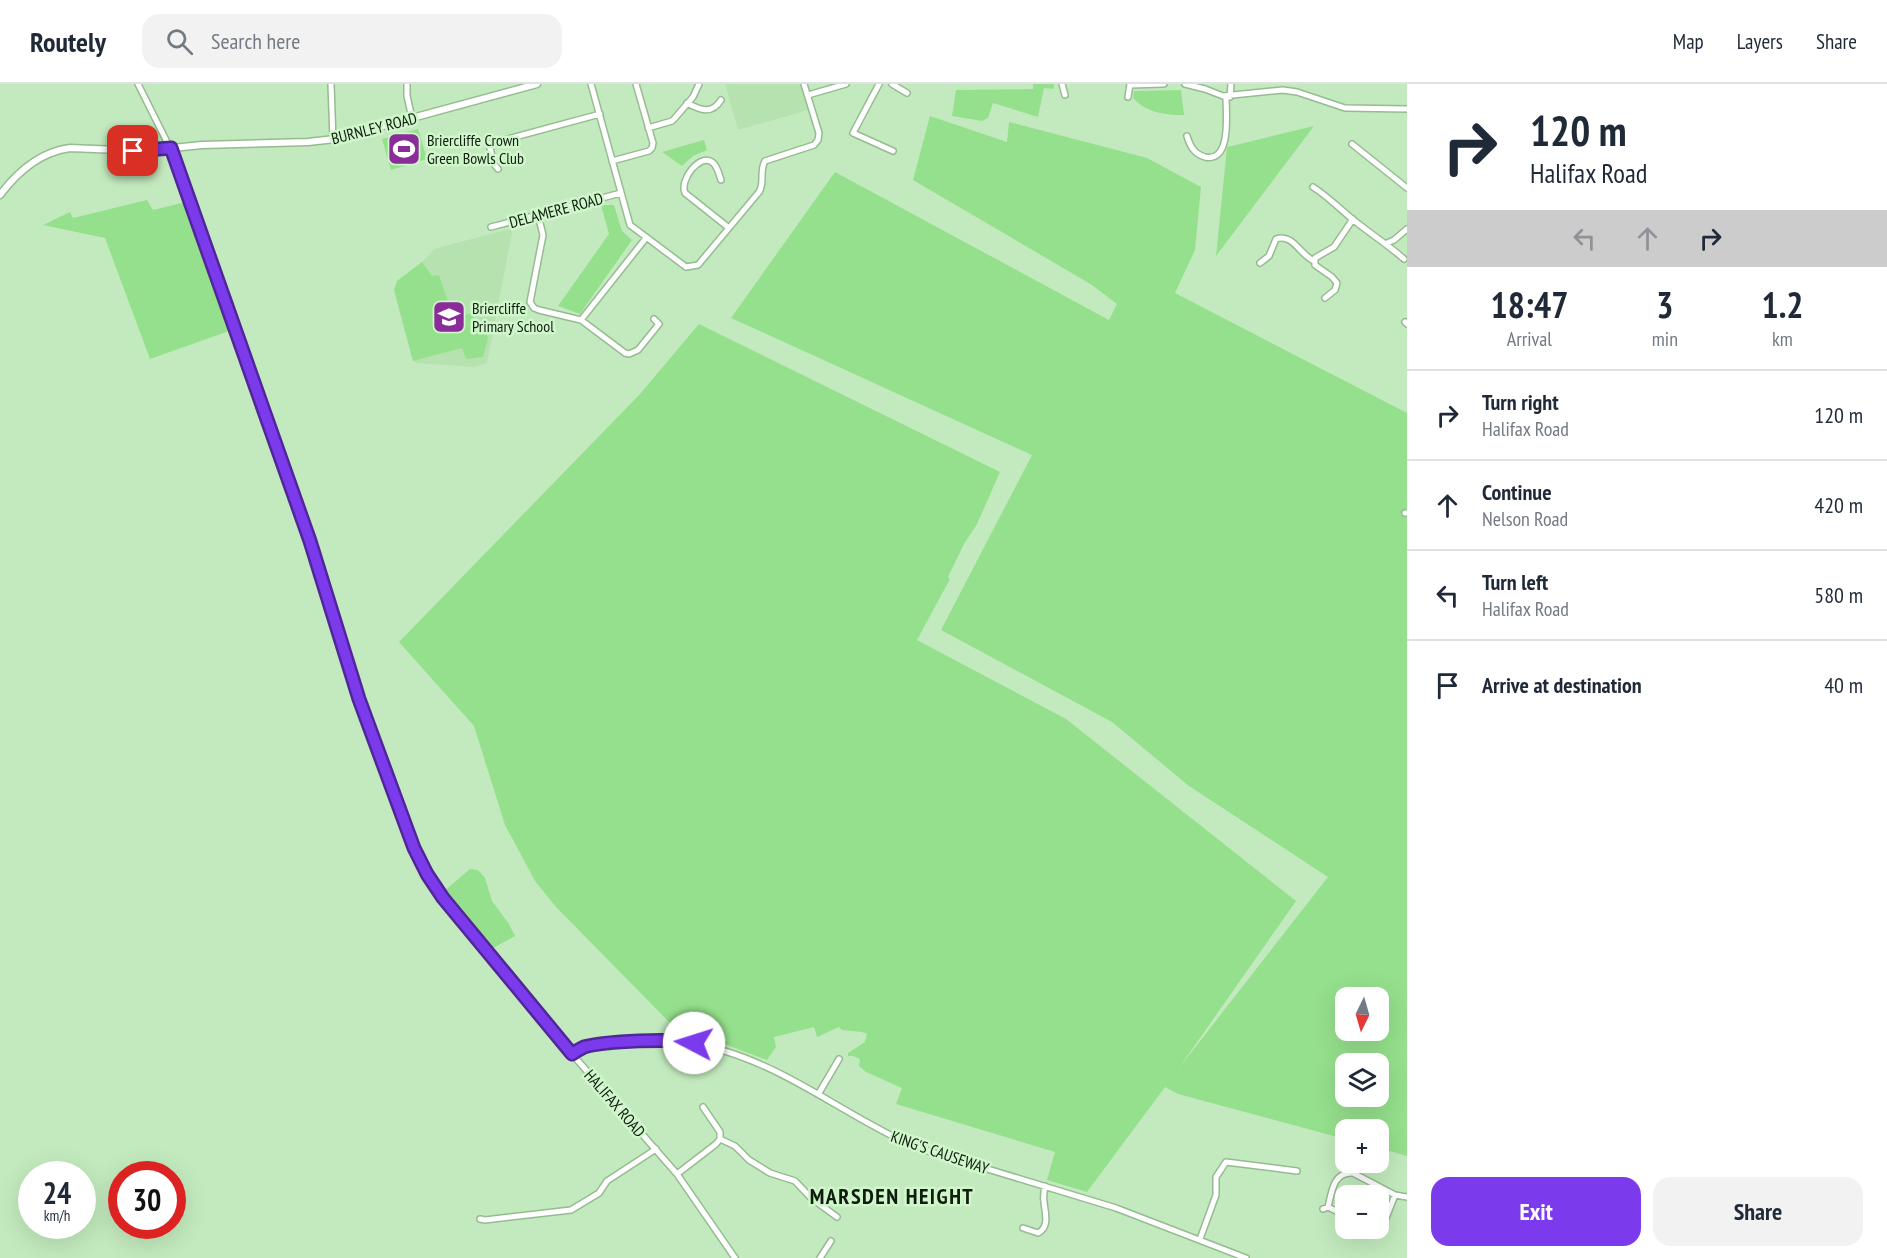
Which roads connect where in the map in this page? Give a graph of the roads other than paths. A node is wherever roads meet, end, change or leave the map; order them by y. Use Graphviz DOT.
graph roads {
  1 [pos="138,84"];
  2 [pos="331,84"];
  3 [pos="504,84"];
  4 [pos="537,84"];
  5 [pos="591,84"];
  6 [pos="636,84"];
  7 [pos="699,84"];
  8 [pos="804,84"];
  9 [pos="846,84"];
  10 [pos="879,84"];
  11 [pos="892,84"];
  12 [pos="1062,84"];
  13 [pos="1130,84"];
  14 [pos="1164,84"];
  15 [pos="1185,84"];
  16 [pos="1231,84"];
  17 [pos="1297,84"];
  18 [pos="408,85"];
  19 [pos="506,92"];
  20 [pos="1296,92"];
  21 [pos="907,93"];
  22 [pos="1065,94"];
  23 [pos="808,95"];
  24 [pos="1128,97"];
  25 [pos="1228,97"];
  26 [pos="687,103"];
  27 [pos="721,103"];
  28 [pos="1407,109"];
  29 [pos="600,114"];
  30 [pos="412,118"];
  31 [pos="648,128"];
  32 [pos="1187,136"];
  33 [pos="333,140"];
  34 [pos="1352,144"];
  35 [pos="171,148"];
  36 [pos="893,151"];
  37 [pos="612,162"];
  38 [pos="498,169"];
  39 [pos="721,180"];
  40 [pos="1313,187"];
  41 [pos="1407,188"];
  42 [pos="621,193"];
  43 [pos="0,195"];
  44 [pos="538,215"];
  45 [pos="1353,219"];
  46 [pos="491,228"];
  47 [pos="729,228"];
  48 [pos="1407,229"];
  49 [pos="646,238"];
  50 [pos="1387,243"];
  51 [pos="1404,259"];
  52 [pos="1314,261"];
  53 [pos="1260,263"];
  54 [pos="1325,298"];
  55 [pos="654,319"];
  56 [pos="581,320"];
  57 [pos="572,1054"];
  58 [pos="839,1059"];
  59 [pos="819,1093"];
  60 [pos="703,1107"];
  61 [pos="720,1139"];
  62 [pos="656,1149"];
  63 [pos="1297,1171"];
  64 [pos="677,1174"];
  65 [pos="1376,1185"];
  66 [pos="1045,1186"];
  67 [pos="1389,1192"];
  68 [pos="1395,1195"];
  69 [pos="1407,1197"];
  70 [pos="1389,1210"];
  71 [pos="1335,1211"];
  72 [pos="837,1217"];
  73 [pos="480,1219"];
  74 [pos="1023,1228"];
  75 [pos="1200,1239"];
  76 [pos="831,1241"];
  77 [pos="735,1258"];
  78 [pos="820,1258"];
  79 [pos="1246,1258"];
  1 -- 35 [label="street, HALIFAX ROAD"];
  2 -- 33 [label="street"];
  3 -- 19 [label="street"];
  4 -- 19 [label="street, BURNLEY ROAD"];
  5 -- 29 [label="street"];
  6 -- 31 [label="street"];
  7 -- 26 [label="street"];
  8 -- 23 [label="street"];
  9 -- 23 [label="street"];
  10 -- 36 [label="street"];
  11 -- 21 [label="street"];
  12 -- 22 [label="street"];
  13 -- 14 [label="street"];
  13 -- 24 [label="street"];
  15 -- 25 [label="street"];
  16 -- 25 [label="street"];
  17 -- 20 [label="street"];
  18 -- 30 [label="street"];
  19 -- 30 [label="street, BURNLEY ROAD"];
  20 -- 25 [label="street"];
  20 -- 28 [label="street"];
  23 -- 47 [label="street"];
  25 -- 32 [label="street"];
  26 -- 27 [label="street"];
  26 -- 31 [label="street"];
  29 -- 37 [label="street"];
  29 -- 38 [label="street"];
  30 -- 33 [label="street, BURNLEY ROAD"];
  31 -- 37 [label="street"];
  33 -- 35 [label="street, BURNLEY ROAD"];
  34 -- 41 [label="street"];
  35 -- 43 [label="street"];
  35 -- 57 [label="street, HALIFAX ROAD"];
  37 -- 42 [label="street"];
  39 -- 47 [label="street"];
  40 -- 45 [label="street"];
  42 -- 44 [label="street, DELAMERE ROAD"];
  42 -- 49 [label="street"];
  44 -- 46 [label="street, DELAMERE ROAD"];
  44 -- 56 [label="street"];
  45 -- 50 [label="street"];
  45 -- 52 [label="street"];
  47 -- 49 [label="street"];
  48 -- 50 [label="street"];
  49 -- 56 [label="street"];
  50 -- 51 [label="street"];
  52 -- 53 [label="street"];
  52 -- 54 [label="street"];
  55 -- 56 [label="street"];
  57 -- 59 [label="street, KING'S CAUSEWAY"];
  57 -- 62 [label="street, HALIFAX ROAD"];
  58 -- 59 [label="street"];
  59 -- 66 [label="street, KING'S CAUSEWAY"];
  60 -- 61 [label="street"];
  61 -- 64 [label="street"];
  61 -- 72 [label="street"];
  62 -- 64 [label="street, HALIFAX ROAD"];
  62 -- 73 [label="street"];
  63 -- 75 [label="street"];
  64 -- 77 [label="street, HALIFAX ROAD"];
  65 -- 71 [label="street"];
  66 -- 74 [label="street"];
  66 -- 75 [label="street, KING'S CAUSEWAY"];
  67 -- 68 [label="street"];
  68 -- 69 [label="street"];
  68 -- 70 [label="street"];
  75 -- 79 [label="street, KING'S CAUSEWAY"];
  76 -- 78 [label="street"];
}
